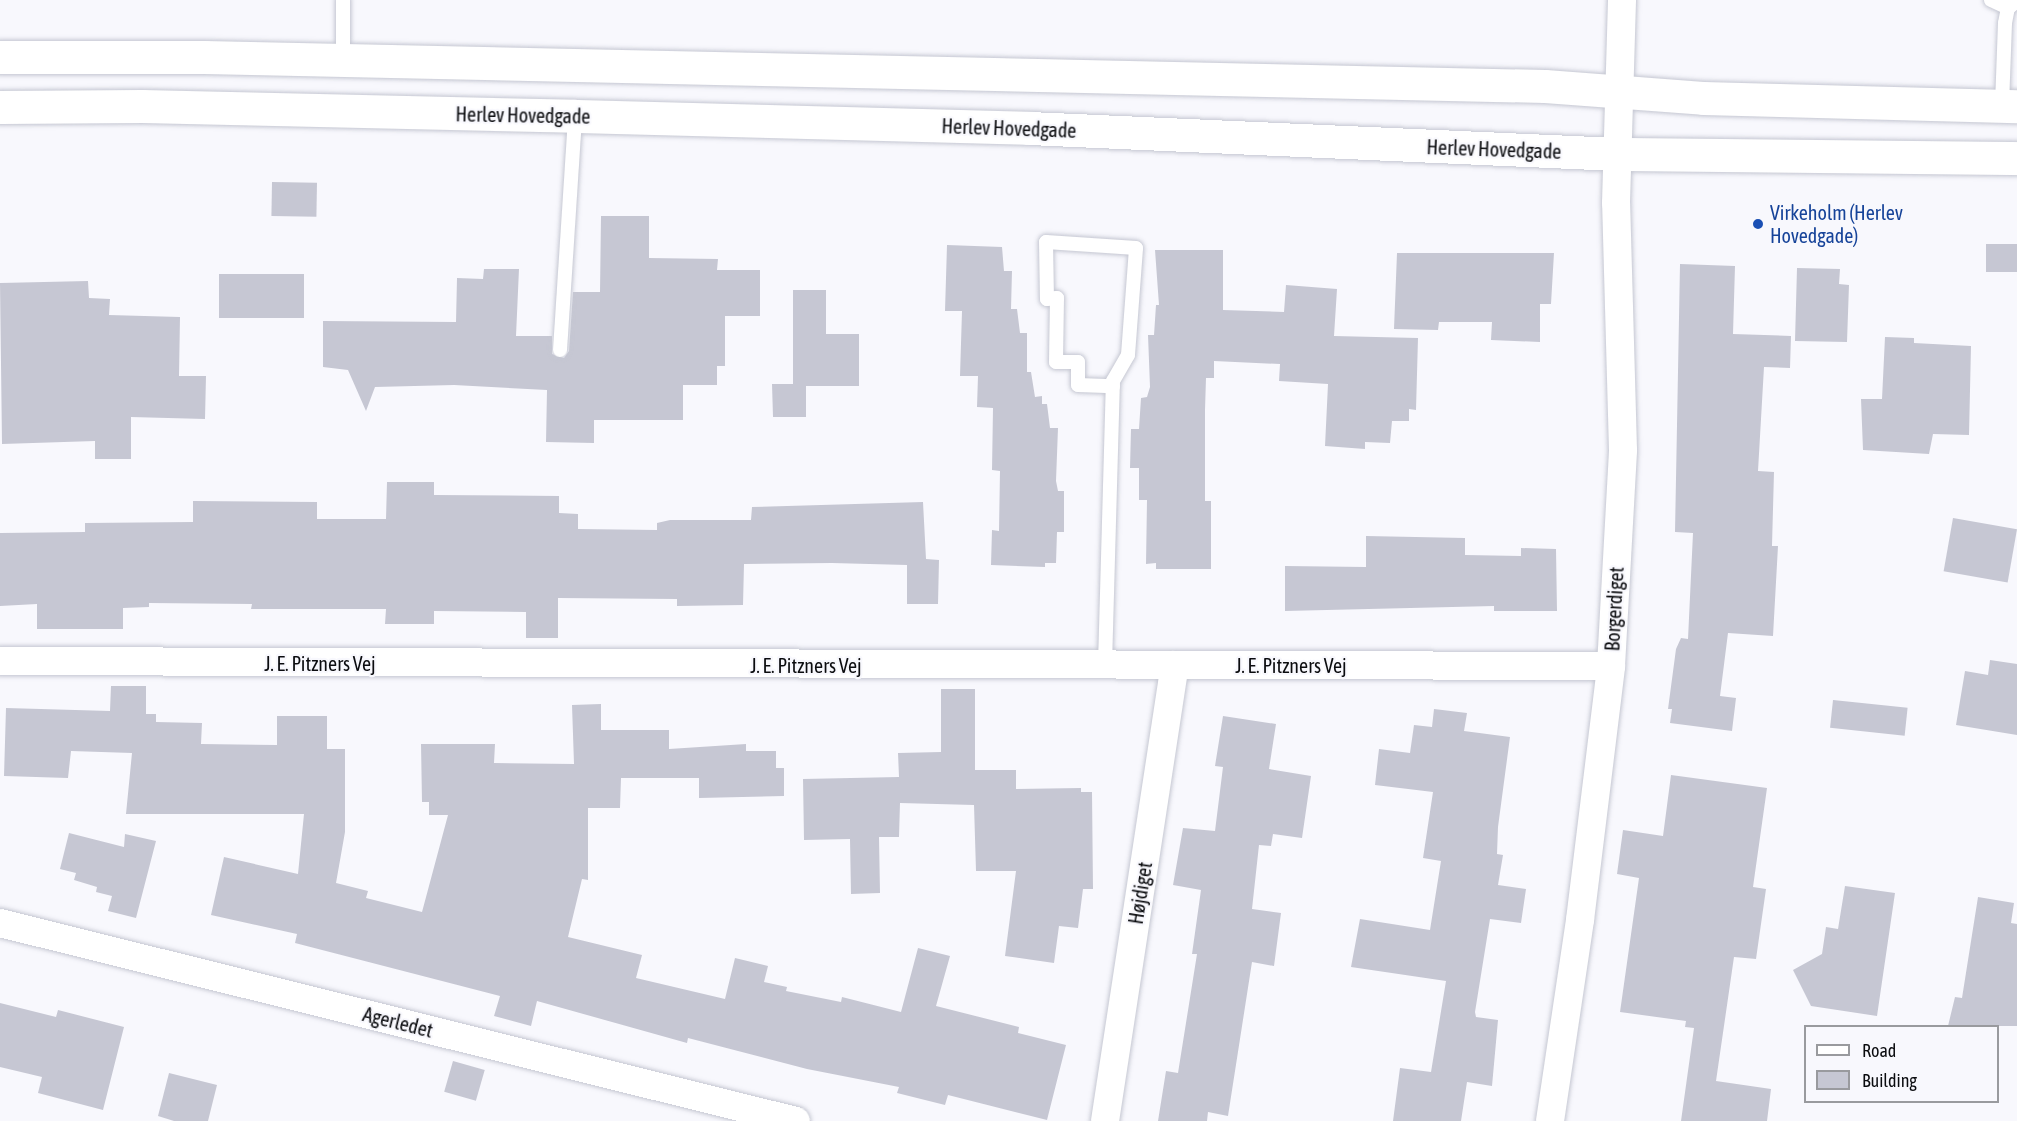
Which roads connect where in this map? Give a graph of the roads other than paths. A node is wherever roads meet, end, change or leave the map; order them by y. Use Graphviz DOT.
graph roads {
  1 [pos="343,0"];
  2 [pos="1622,0"];
  3 [pos="1991,0"];
  4 [pos="2010,3"];
  5 [pos="0,57"];
  6 [pos="343,60"];
  7 [pos="1620,92"];
  8 [pos="2009,106"];
  9 [pos="0,107"];
  10 [pos="575,116"];
  11 [pos="1618,154"];
  12 [pos="2017,158"];
  13 [pos="560,350"];
  14 [pos="1113,386"];
  15 [pos="0,661"];
  16 [pos="1105,665"];
  17 [pos="1175,665"];
  18 [pos="1611,666"];
  19 [pos="0,923"];
  20 [pos="796,1121"];
  21 [pos="1105,1121"];
  22 [pos="1550,1121"];
  1 -- 6 [label="lane"];
  2 -- 7 [label="street, Borgerdiget"];
  3 -- 4 [label="lane"];
  4 -- 8 [label="lane"];
  5 -- 6 [label="main road"];
  6 -- 7 [label="main road"];
  7 -- 8 [label="main road"];
  7 -- 11 [label="street, Borgerdiget"];
  9 -- 10 [label="main road, Herlev Hovedgade"];
  10 -- 11 [label="main road, Herlev Hovedgade"];
  10 -- 13 [label="lane"];
  11 -- 12 [label="main road, Herlev Hovedgade"];
  11 -- 18 [label="street, Borgerdiget"];
  14 -- 14 [label="lane"];
  14 -- 16 [label="lane"];
  15 -- 16 [label="street, J. E. Pitzners Vej"];
  16 -- 17 [label="street, J. E. Pitzners Vej"];
  17 -- 18 [label="street, J. E. Pitzners Vej"];
  17 -- 21 [label="street, Højdiget"];
  18 -- 22 [label="street, Borgerdiget"];
  19 -- 20 [label="street, Agerledet"];
}
